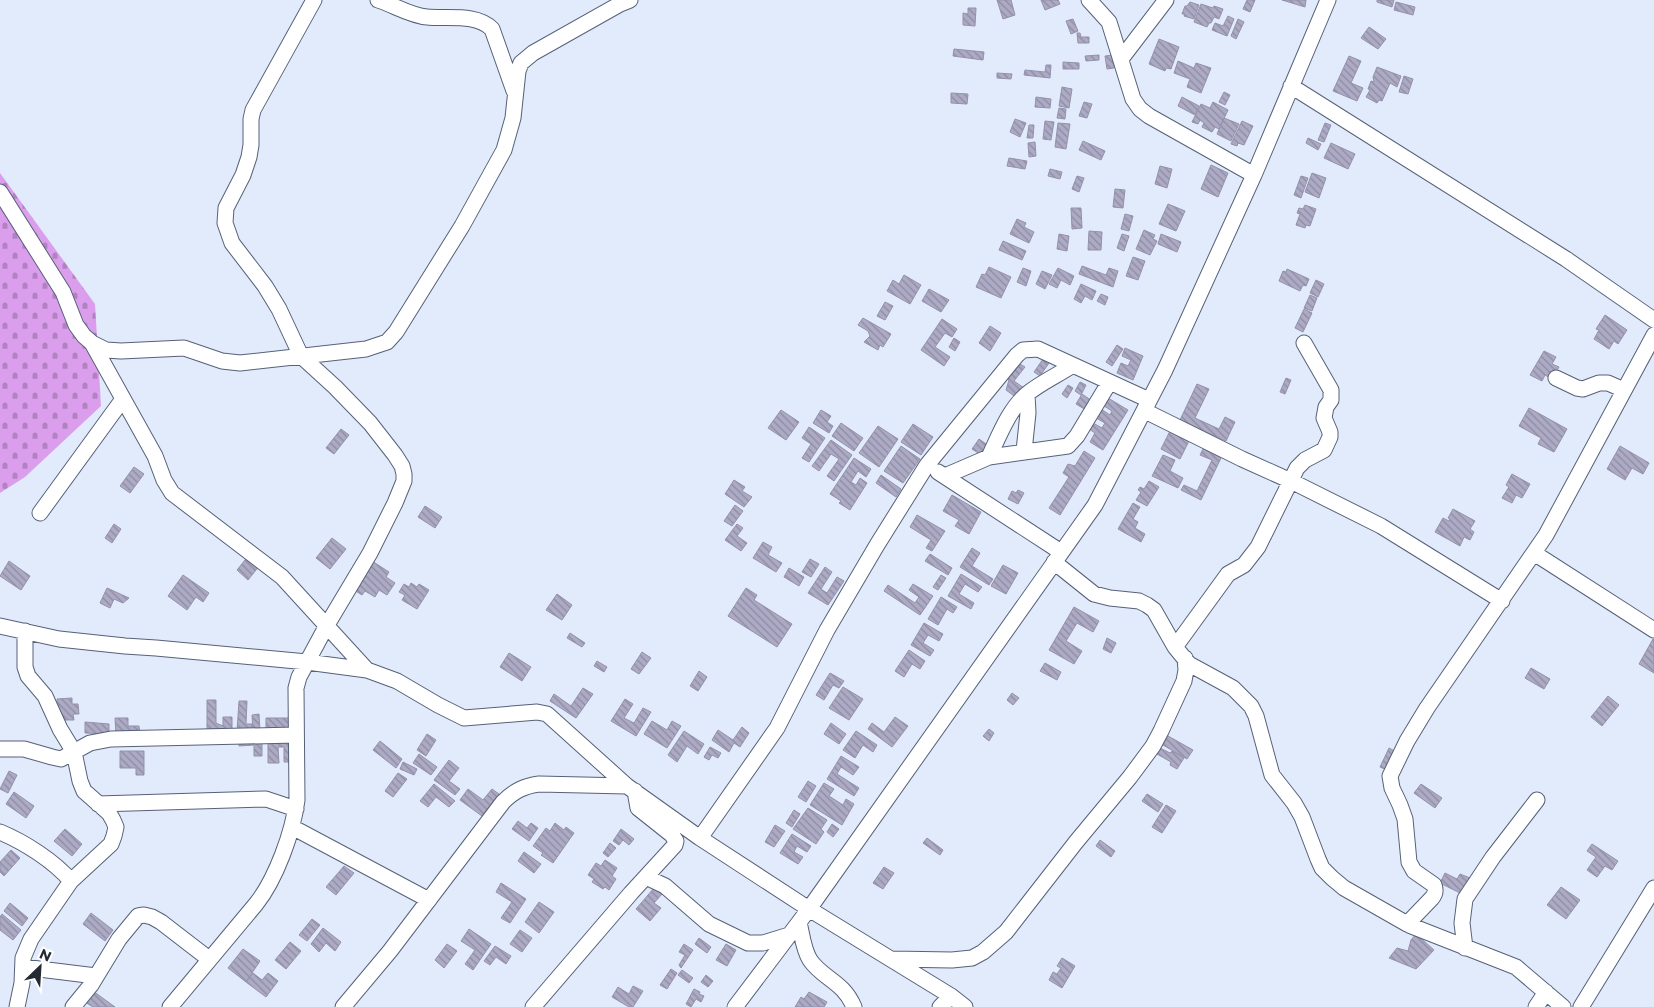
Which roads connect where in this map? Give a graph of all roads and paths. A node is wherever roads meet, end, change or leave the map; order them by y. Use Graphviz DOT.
graph roads {
  1 [pos="314,0"];
  2 [pos="378,0"];
  3 [pos="630,0"];
  4 [pos="1090,0"];
  5 [pos="1166,0"];
  6 [pos="1328,0"];
  7 [pos="1121,59"];
  8 [pos="1291,86"];
  9 [pos="516,96"];
  10 [pos="1254,175"];
  11 [pos="0,192"];
  12 [pos="1654,320"];
  13 [pos="1654,335"];
  14 [pos="92,343"];
  15 [pos="1304,343"];
  16 [pos="301,356"];
  17 [pos="1073,365"];
  18 [pos="1556,378"];
  19 [pos="1109,382"];
  20 [pos="1624,390"];
  21 [pos="1027,394"];
  22 [pos="123,399"];
  23 [pos="1147,405"];
  24 [pos="1024,452"];
  25 [pos="989,457"];
  26 [pos="927,465"];
  27 [pos="945,476"];
  28 [pos="1291,481"];
  29 [pos="40,513"];
  30 [pos="1534,553"];
  31 [pos="1058,557"];
  32 [pos="1502,601"];
  33 [pos="327,625"];
  34 [pos="0,626"];
  35 [pos="1654,630"];
  36 [pos="25,631"];
  37 [pos="1180,653"];
  38 [pos="307,662"];
  39 [pos="367,670"];
  40 [pos="296,735"];
  41 [pos="0,749"];
  42 [pos="74,752"];
  43 [pos="631,788"];
  44 [pos="1537,800"];
  45 [pos="98,804"];
  46 [pos="296,809"];
  47 [pos="292,827"];
  48 [pos="0,832"];
  49 [pos="700,838"];
  50 [pos="646,877"];
  51 [pos="71,881"];
  52 [pos="1654,888"];
  53 [pos="429,900"];
  54 [pos="809,909"];
  55 [pos="798,922"];
  56 [pos="1407,924"];
  57 [pos="789,936"];
  58 [pos="1465,948"];
  59 [pos="209,959"];
  60 [pos="891,959"];
  61 [pos="24,967"];
  62 [pos="96,976"];
  63 [pos="1546,992"];
  64 [pos="951,996"];
  65 [pos="17,1007"];
  66 [pos="73,1007"];
  67 [pos="170,1007"];
  68 [pos="343,1007"];
  69 [pos="533,1007"];
  70 [pos="735,1007"];
  71 [pos="854,1007"];
  72 [pos="940,1007"];
  73 [pos="965,1007"];
  74 [pos="1536,1007"];
  75 [pos="1563,1007"];
  76 [pos="1582,1007"];
  1 -- 16 [label="street"];
  2 -- 9 [label="street"];
  3 -- 9 [label="street"];
  4 -- 7 [label="street"];
  5 -- 7 [label="street"];
  6 -- 8 [label="street"];
  7 -- 10 [label="street"];
  8 -- 10 [label="street"];
  8 -- 12 [label="street"];
  9 -- 16 [label="street"];
  10 -- 23 [label="street"];
  11 -- 14 [label="street"];
  13 -- 20 [label="street"];
  14 -- 16 [label="street"];
  14 -- 22 [label="street"];
  15 -- 28 [label="street"];
  16 -- 33 [label="street"];
  17 -- 19 [label="street"];
  17 -- 21 [label="street"];
  17 -- 26 [label="street"];
  18 -- 20 [label="street"];
  19 -- 23 [label="street"];
  19 -- 24 [label="street"];
  20 -- 30 [label="street"];
  21 -- 24 [label="street"];
  21 -- 25 [label="street"];
  22 -- 29 [label="street"];
  22 -- 33 [label="street"];
  23 -- 28 [label="street"];
  23 -- 31 [label="street"];
  24 -- 25 [label="street"];
  25 -- 27 [label="street"];
  26 -- 27 [label="street"];
  26 -- 49 [label="street"];
  27 -- 31 [label="street"];
  28 -- 32 [label="street"];
  28 -- 37 [label="street"];
  30 -- 32 [label="street"];
  30 -- 35 [label="street"];
  31 -- 37 [label="street"];
  31 -- 54 [label="street"];
  32 -- 56 [label="street"];
  33 -- 38 [label="street"];
  33 -- 39 [label="street"];
  34 -- 36 [label="street"];
  36 -- 38 [label="street"];
  36 -- 42 [label="street"];
  37 -- 56 [label="street"];
  37 -- 60 [label="street"];
  38 -- 39 [label="street"];
  38 -- 40 [label="street"];
  39 -- 43 [label="street"];
  40 -- 42 [label="street"];
  40 -- 46 [label="street"];
  41 -- 42 [label="street"];
  42 -- 45 [label="street"];
  43 -- 49 [label="street"];
  43 -- 50 [label="street"];
  43 -- 53 [label="street"];
  44 -- 58 [label="street"];
  45 -- 46 [label="street"];
  45 -- 51 [label="street"];
  46 -- 47 [label="street"];
  47 -- 53 [label="street"];
  47 -- 59 [label="street"];
  48 -- 51 [label="street"];
  49 -- 54 [label="street"];
  50 -- 57 [label="street"];
  50 -- 69 [label="street"];
  51 -- 61 [label="street"];
  52 -- 76 [label="street"];
  53 -- 68 [label="street"];
  54 -- 55 [label="street"];
  54 -- 60 [label="street"];
  55 -- 57 [label="street"];
  55 -- 71 [label="street"];
  56 -- 58 [label="street"];
  57 -- 70 [label="street"];
  58 -- 63 [label="street"];
  59 -- 62 [label="street"];
  59 -- 67 [label="street"];
  60 -- 64 [label="street"];
  61 -- 62 [label="street"];
  61 -- 65 [label="street"];
  62 -- 66 [label="street"];
  63 -- 74 [label="street"];
  63 -- 75 [label="street"];
  64 -- 72 [label="street"];
  64 -- 73 [label="street"];
}
